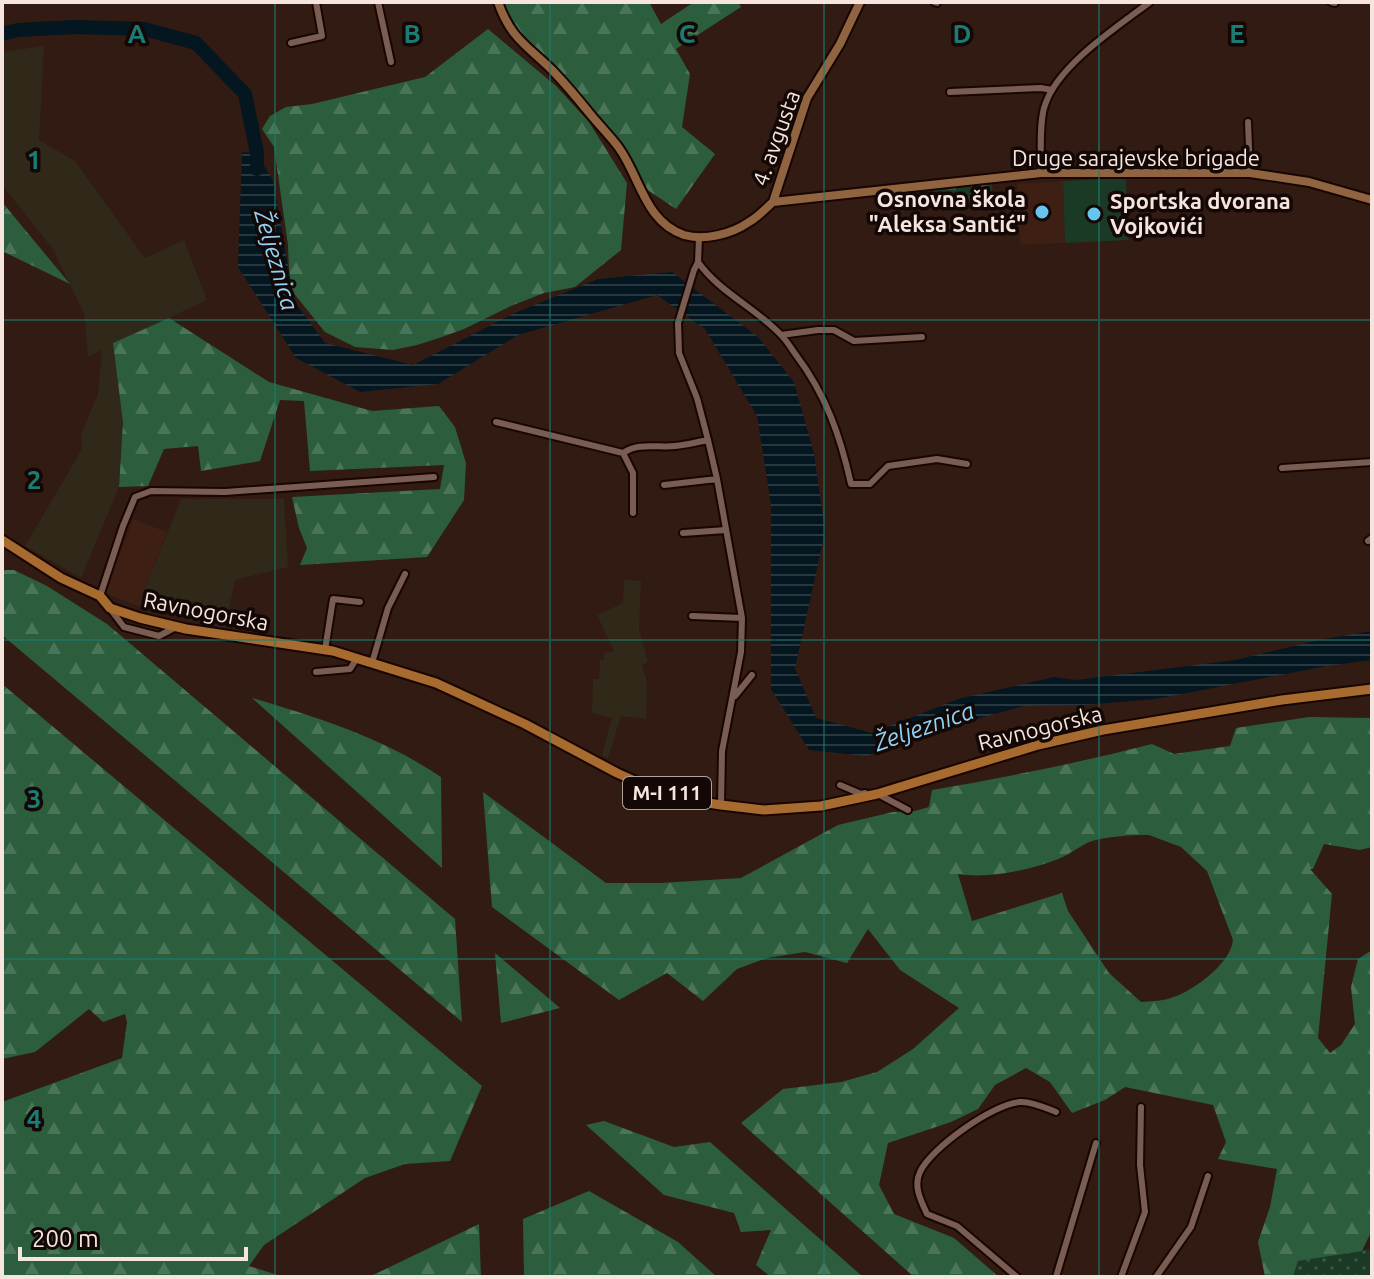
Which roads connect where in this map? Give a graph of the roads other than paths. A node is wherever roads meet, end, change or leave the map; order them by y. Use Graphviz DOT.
graph roads {
  1 [pos="316,2"];
  2 [pos="378,2"];
  3 [pos="498,2"];
  4 [pos="860,2"];
  5 [pos="1150,2"];
  6 [pos="291,43"];
  7 [pos="391,62"];
  8 [pos="1052,90"];
  9 [pos="950,92"];
  10 [pos="1248,122"];
  11 [pos="1041,173"];
  12 [pos="1250,173"];
  13 [pos="1372,200"];
  14 [pos="773,202"];
  15 [pos="699,237"];
  16 [pos="698,262"];
  17 [pos="781,335"];
  18 [pos="922,337"];
  19 [pos="496,422"];
  20 [pos="708,440"];
  21 [pos="623,453"];
  22 [pos="1372,462"];
  23 [pos="967,464"];
  24 [pos="1282,468"];
  25 [pos="434,477"];
  26 [pos="717,479"];
  27 [pos="664,485"];
  28 [pos="633,513"];
  29 [pos="726,530"];
  30 [pos="683,533"];
  31 [pos="3,541"];
  32 [pos="405,574"];
  33 [pos="100,596"];
  34 [pos="360,602"];
  35 [pos="692,616"];
  36 [pos="742,618"];
  37 [pos="325,650"];
  38 [pos="357,658"];
  39 [pos="372,663"];
  40 [pos="316,672"];
  41 [pos="752,675"];
  42 [pos="1372,689"];
  43 [pos="732,699"];
  44 [pos="840,785"];
  45 [pos="877,794"];
  46 [pos="721,805"];
  47 [pos="908,810"];
  48 [pos="1141,1107"];
  49 [pos="1056,1112"];
  50 [pos="1096,1143"];
  51 [pos="1208,1176"];
  52 [pos="1017,1277"];
  53 [pos="1056,1277"];
  54 [pos="1121,1277"];
  55 [pos="1156,1277"];
  1 -- 6 [label="street"];
  2 -- 7 [label="street"];
  3 -- 15 [label="main road"];
  4 -- 14 [label="main road, 4. avgusta"];
  5 -- 8 [label="street"];
  8 -- 9 [label="street"];
  8 -- 11 [label="street"];
  10 -- 12 [label="street"];
  11 -- 12 [label="main road, Druge sarajevske brigade"];
  11 -- 14 [label="main road, Druge sarajevske brigade"];
  12 -- 13 [label="main road, Druge sarajevske brigade"];
  14 -- 15 [label="main road"];
  15 -- 16 [label="street"];
  16 -- 17 [label="street"];
  16 -- 20 [label="street"];
  17 -- 18 [label="street"];
  17 -- 23 [label="street"];
  19 -- 21 [label="street"];
  20 -- 21 [label="street"];
  20 -- 26 [label="street"];
  21 -- 28 [label="street"];
  22 -- 24 [label="street"];
  25 -- 33 [label="street"];
  26 -- 27 [label="street"];
  26 -- 29 [label="street"];
  29 -- 30 [label="street"];
  29 -- 36 [label="street"];
  31 -- 33 [label="main road, Ravnogorska / M-I 111"];
  32 -- 39 [label="street"];
  33 -- 37 [label="main road, Ravnogorska / M-I 111"];
  34 -- 37 [label="street"];
  35 -- 36 [label="street"];
  36 -- 43 [label="street"];
  37 -- 38 [label="main road, Ravnogorska / M-I 111"];
  38 -- 39 [label="main road, Ravnogorska / M-I 111"];
  38 -- 40 [label="street"];
  39 -- 46 [label="main road, Ravnogorska / M-I 111"];
  41 -- 43 [label="street"];
  42 -- 45 [label="main road, Ravnogorska / M-I 111"];
  43 -- 46 [label="street"];
  44 -- 45 [label="street"];
  45 -- 46 [label="main road, Ravnogorska / M-I 111"];
  45 -- 47 [label="street"];
  48 -- 54 [label="street"];
  49 -- 52 [label="street"];
  50 -- 53 [label="street"];
  51 -- 55 [label="street"];
}
